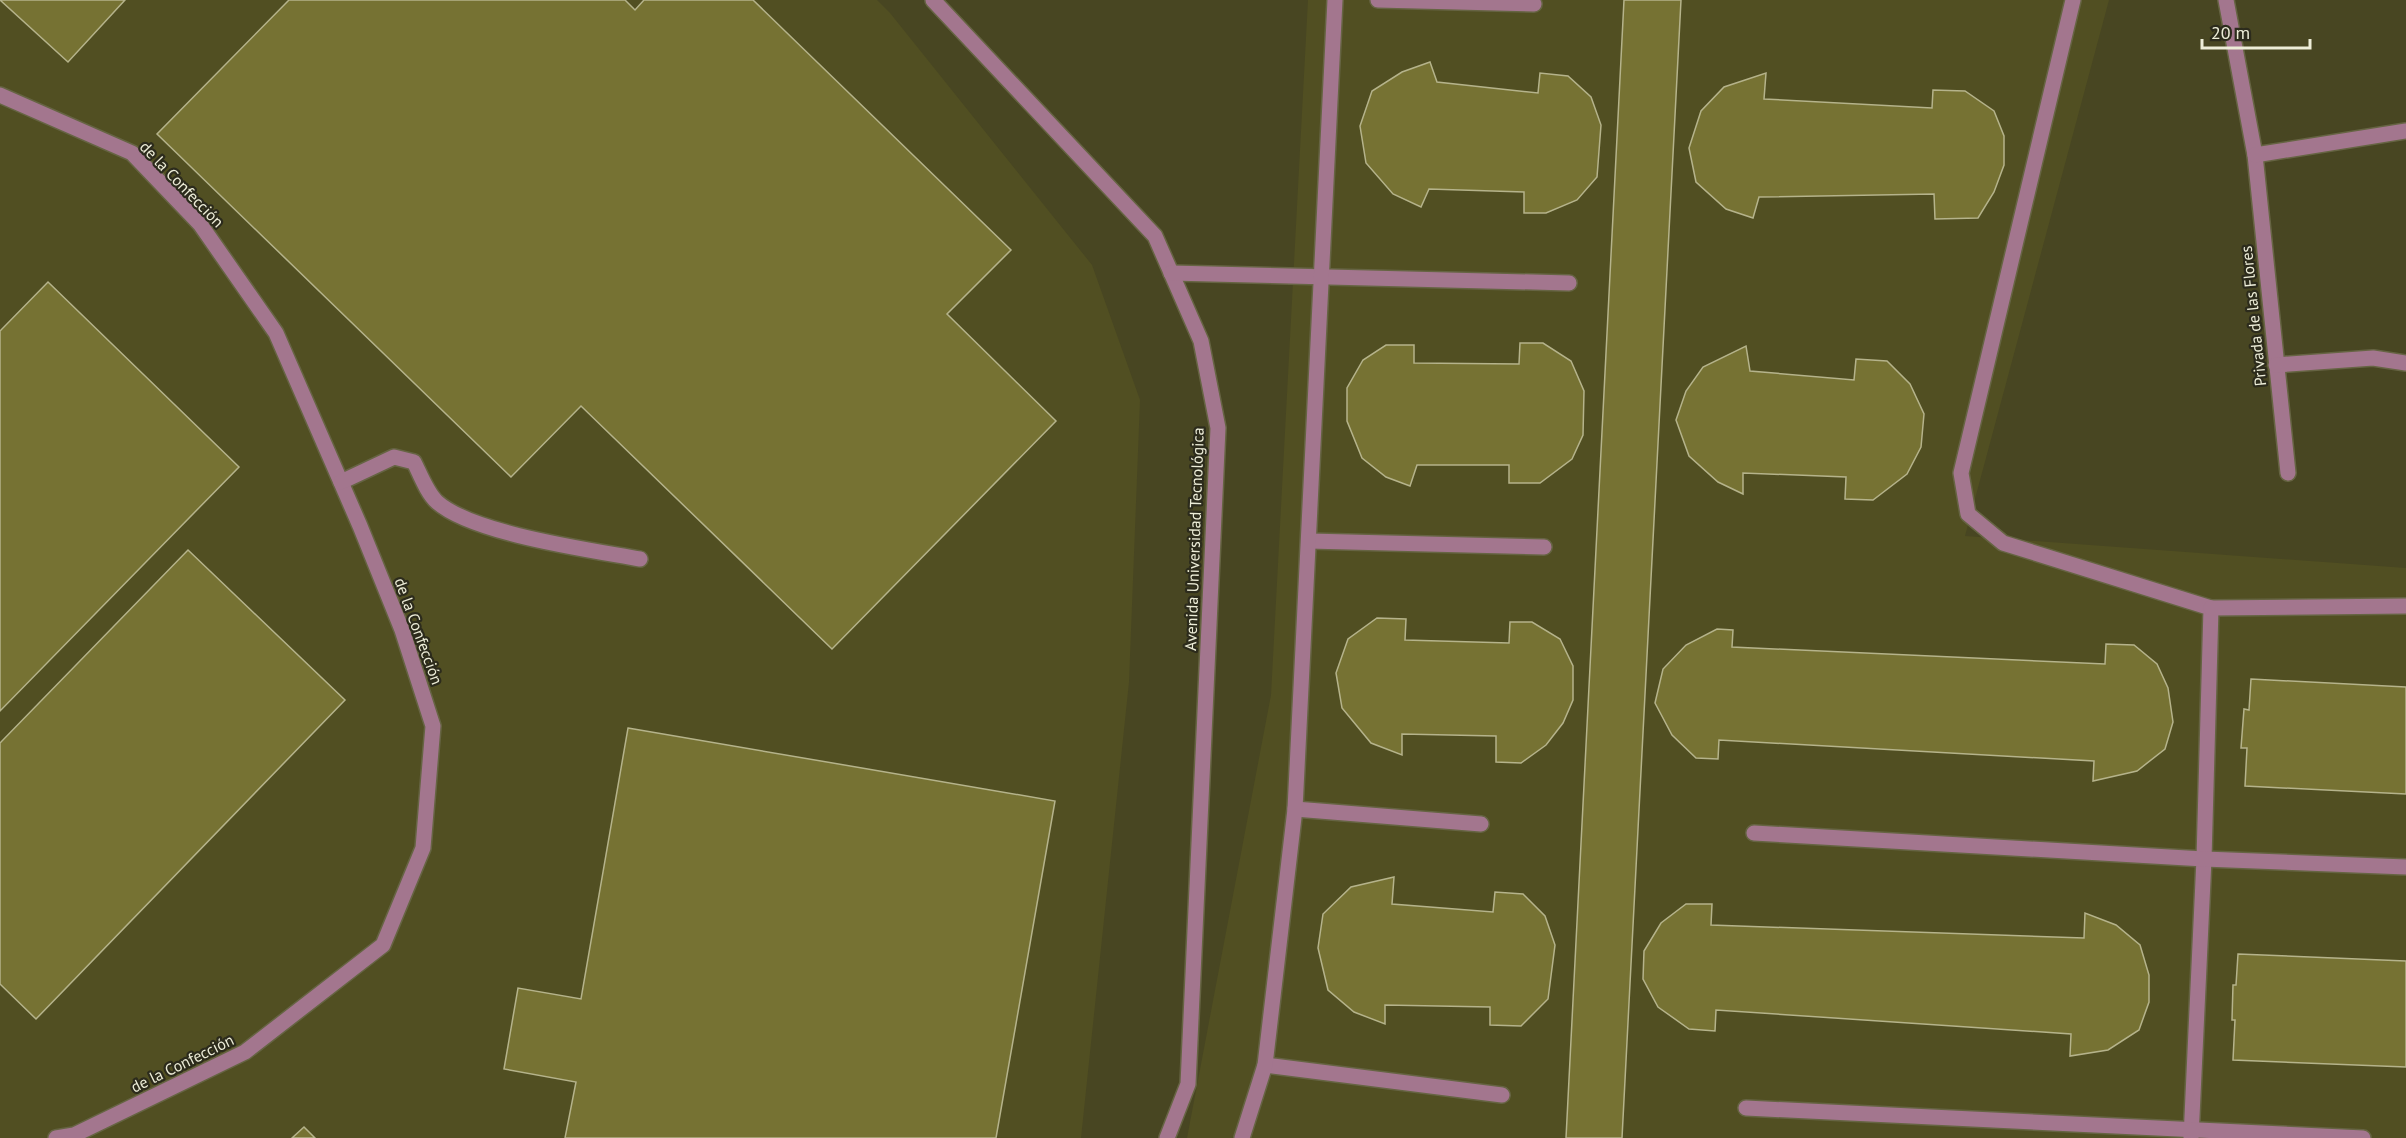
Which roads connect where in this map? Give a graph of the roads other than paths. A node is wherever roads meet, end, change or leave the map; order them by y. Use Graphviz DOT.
graph roads {
  1 [pos="933,0"];
  2 [pos="1335,0"];
  3 [pos="1378,0"];
  4 [pos="2073,0"];
  5 [pos="2226,0"];
  6 [pos="1534,4"];
  7 [pos="0,95"];
  8 [pos="2406,131"];
  9 [pos="2255,154"];
  10 [pos="1171,273"];
  11 [pos="1322,277"];
  12 [pos="1569,283"];
  13 [pos="2406,363"];
  14 [pos="2276,365"];
  15 [pos="2288,473"];
  16 [pos="341,482"];
  17 [pos="1309,541"];
  18 [pos="1544,547"];
  19 [pos="640,559"];
  20 [pos="2406,606"];
  21 [pos="2211,609"];
  22 [pos="1295,809"];
  23 [pos="1481,824"];
  24 [pos="1754,833"];
  25 [pos="2204,859"];
  26 [pos="2406,867"];
  27 [pos="1265,1065"];
  28 [pos="1502,1095"];
  29 [pos="1746,1108"];
  30 [pos="2192,1135"];
  31 [pos="56,1138"];
  32 [pos="1167,1138"];
  33 [pos="1242,1138"];
  34 [pos="2363,1138"];
  1 -- 10 [label="street, Avenida Universidad Tecnológica"];
  2 -- 11 [label="street"];
  3 -- 6 [label="street"];
  4 -- 21 [label="street"];
  5 -- 9 [label="street, Privada de las Flores"];
  7 -- 16 [label="street, de la Confección"];
  8 -- 9 [label="street"];
  9 -- 14 [label="street, Privada de las Flores"];
  10 -- 11 [label="street"];
  10 -- 32 [label="street, Avenida Universidad Tecnológica"];
  11 -- 12 [label="street"];
  11 -- 17 [label="street"];
  13 -- 14 [label="street"];
  14 -- 15 [label="street, Privada de las Flores"];
  16 -- 19 [label="street"];
  16 -- 31 [label="street, de la Confección"];
  17 -- 18 [label="street"];
  17 -- 22 [label="street"];
  20 -- 21 [label="street"];
  21 -- 25 [label="street"];
  22 -- 23 [label="street"];
  22 -- 27 [label="street"];
  24 -- 25 [label="street"];
  25 -- 26 [label="street"];
  25 -- 30 [label="street"];
  27 -- 28 [label="street"];
  27 -- 33 [label="street"];
  29 -- 30 [label="street"];
  30 -- 34 [label="street"];
}
